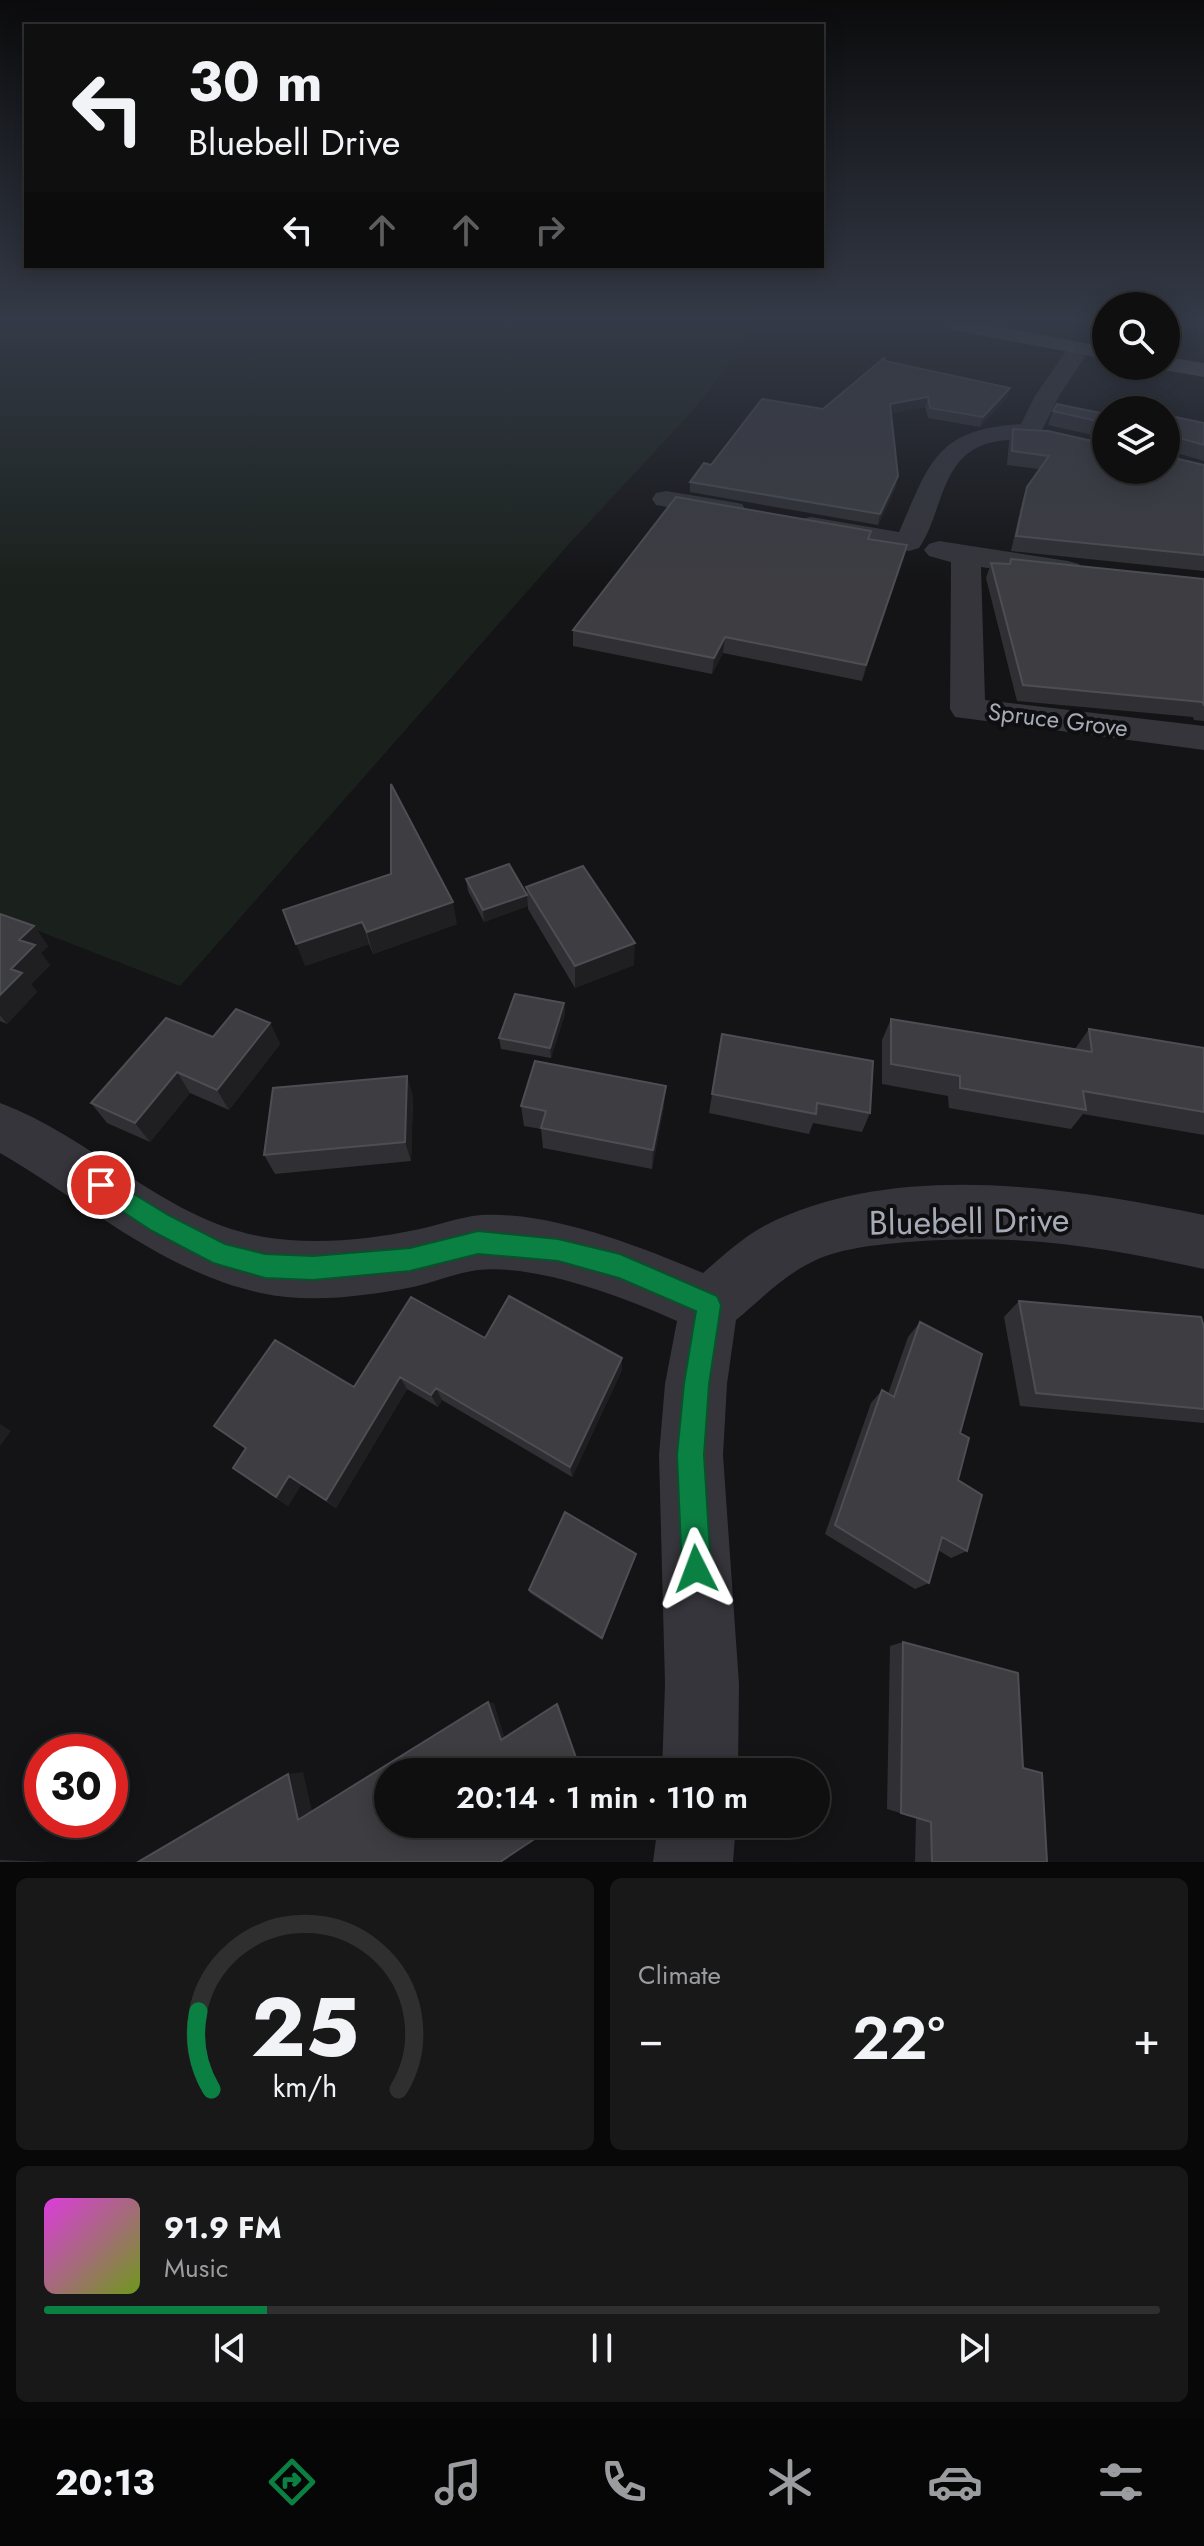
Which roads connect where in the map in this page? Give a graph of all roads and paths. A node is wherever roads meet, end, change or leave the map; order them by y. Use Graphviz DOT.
graph roads {
  1 [pos="1043,411"];
  2 [pos="666,499"];
  3 [pos="757,515"];
  4 [pos="788,521"];
  5 [pos="909,542"];
  6 [pos="966,556"];
  7 [pos="1097,573"];
  8 [pos="1204,738"];
  9 [pos="0,1126"];
  10 [pos="1204,1242"];
  11 [pos="709,1305"];
  12 [pos="700,1758"];
  13 [pos="696,1838"];
  14 [pos="693,1862"];
  1 -- 5 [label="street"];
  2 -- 3 [label="street"];
  4 -- 5 [label="street"];
  5 -- 6 [label="street"];
  6 -- 7 [label="street"];
  6 -- 8 [label="street, Spruce Grove"];
  9 -- 11 [label="street"];
  10 -- 11 [label="street, Bluebell Drive"];
  11 -- 12 [label="street"];
  13 -- 14 [label="street"];
}
